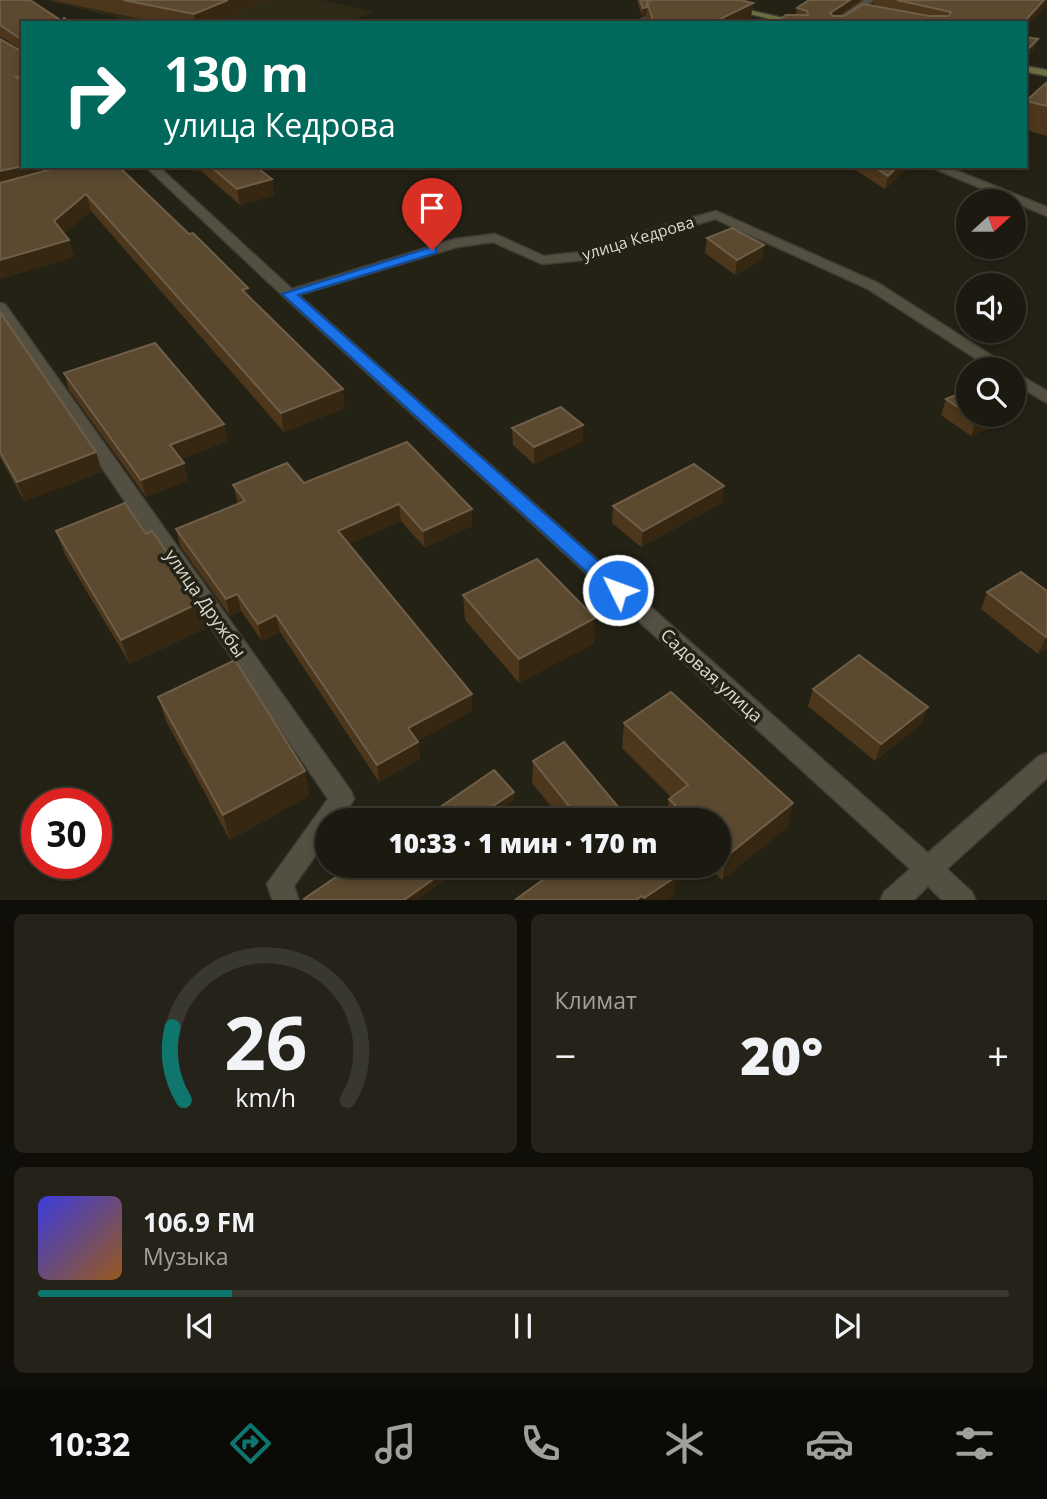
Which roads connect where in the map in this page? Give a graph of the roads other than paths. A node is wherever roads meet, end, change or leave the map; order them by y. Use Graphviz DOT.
graph roads {
  1 [pos="870,0"];
  2 [pos="692,2"];
  3 [pos="861,8"];
  4 [pos="673,10"];
  5 [pos="874,10"];
  6 [pos="642,21"];
  7 [pos="791,21"];
  8 [pos="838,21"];
  9 [pos="1027,69"];
  10 [pos="1047,73"];
  11 [pos="153,168"];
  12 [pos="939,168"];
  13 [pos="1047,212"];
  14 [pos="289,294"];
  15 [pos="0,307"];
  16 [pos="983,357"];
  17 [pos="1026,384"];
  18 [pos="1047,398"];
  19 [pos="1047,763"];
  20 [pos="927,867"];
  21 [pos="286,900"];
  22 [pos="894,900"];
  23 [pos="962,900"];
  1 -- 3 [label="street"];
  2 -- 7 [label="street"];
  3 -- 5 [label="street"];
  3 -- 8 [label="street"];
  4 -- 6 [label="street"];
  9 -- 10 [label="street"];
  11 -- 14 [label="street, Садовая улица"];
  12 -- 13 [label="street"];
  14 -- 16 [label="street, улица Кедрова"];
  14 -- 20 [label="street, Садовая улица"];
  15 -- 21 [label="street, улица Дружбы"];
  17 -- 18 [label="street"];
  19 -- 20 [label="street"];
  20 -- 22 [label="street"];
  20 -- 23 [label="street, Садовая улица"];
}
